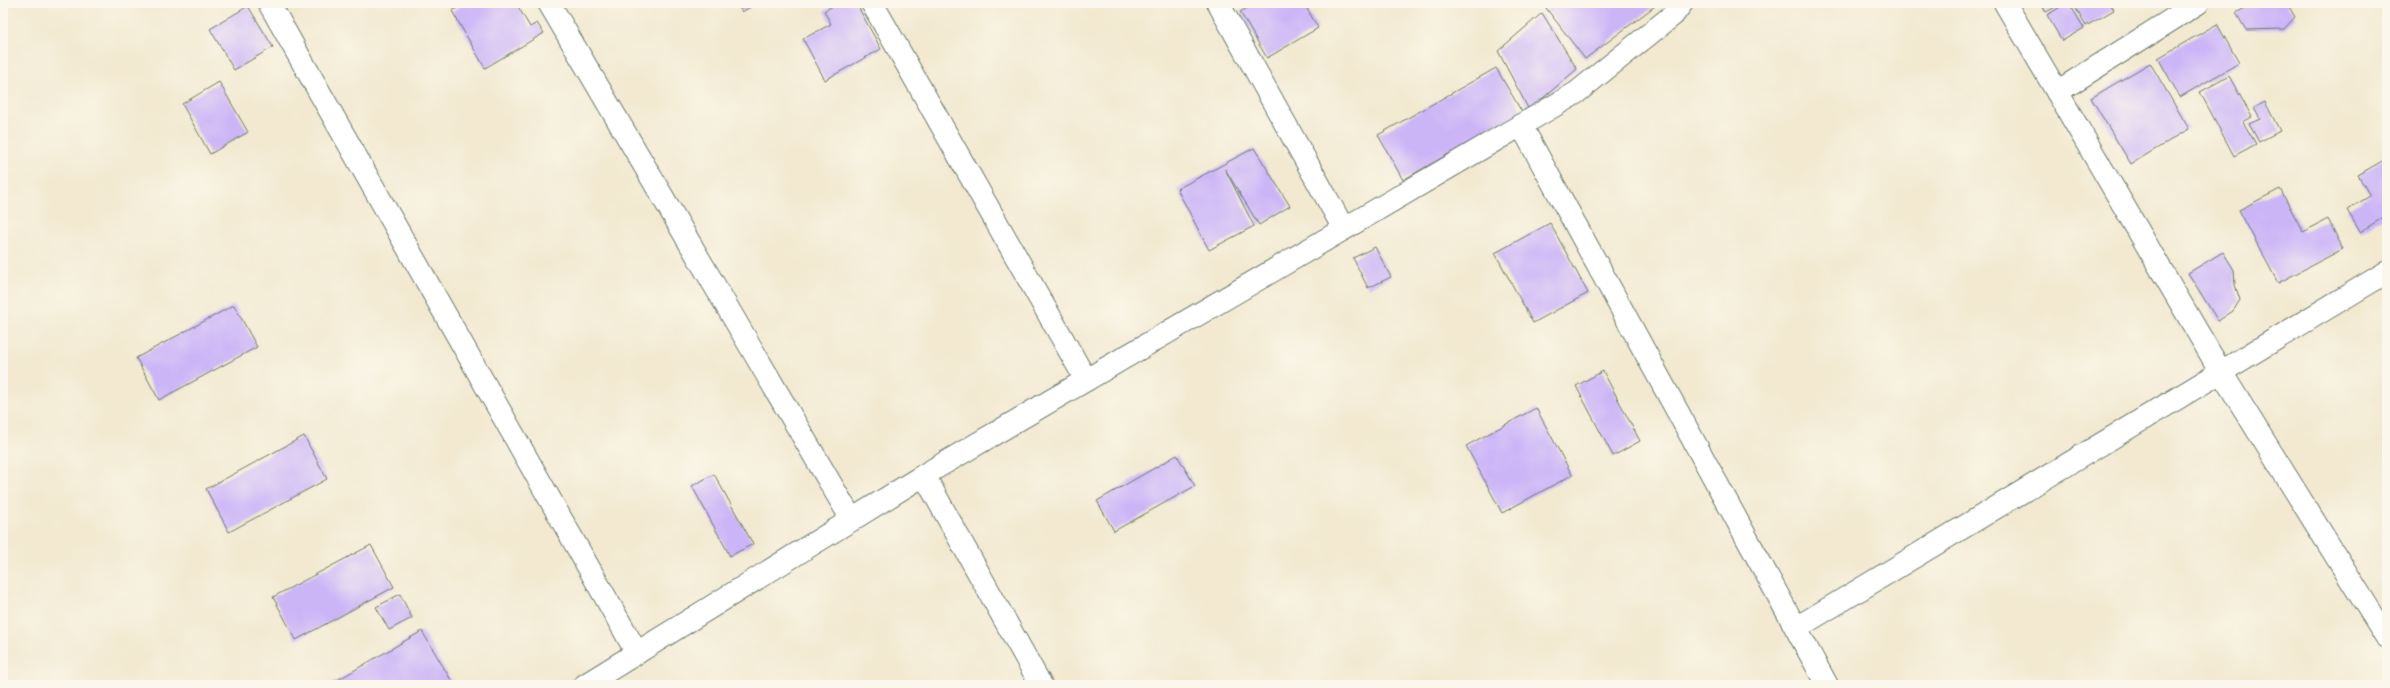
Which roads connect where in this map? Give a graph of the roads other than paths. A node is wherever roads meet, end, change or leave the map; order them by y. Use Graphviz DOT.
graph roads {
  1 [pos="269,3"];
  2 [pos="549,3"];
  3 [pos="872,3"];
  4 [pos="1218,3"];
  5 [pos="1682,3"];
  6 [pos="2005,3"];
  7 [pos="2198,3"];
  8 [pos="2057,92"];
  9 [pos="1521,125"];
  10 [pos="1344,229"];
  11 [pos="2387,272"];
  12 [pos="2221,372"];
  13 [pos="1086,380"];
  14 [pos="924,475"];
  15 [pos="852,520"];
  16 [pos="1796,628"];
  17 [pos="2387,638"];
  18 [pos="637,653"];
  19 [pos="586,685"];
  20 [pos="1041,685"];
  21 [pos="1827,685"];
  1 -- 18 [label="street"];
  2 -- 15 [label="street"];
  3 -- 13 [label="street"];
  4 -- 10 [label="street"];
  5 -- 9 [label="street"];
  6 -- 8 [label="street"];
  7 -- 8 [label="street"];
  8 -- 12 [label="street"];
  9 -- 10 [label="street"];
  9 -- 16 [label="street"];
  10 -- 13 [label="street"];
  11 -- 12 [label="street"];
  12 -- 16 [label="street"];
  12 -- 17 [label="street"];
  13 -- 14 [label="street"];
  14 -- 15 [label="street"];
  14 -- 20 [label="street"];
  15 -- 18 [label="street"];
  16 -- 21 [label="street"];
  18 -- 19 [label="street"];
}
